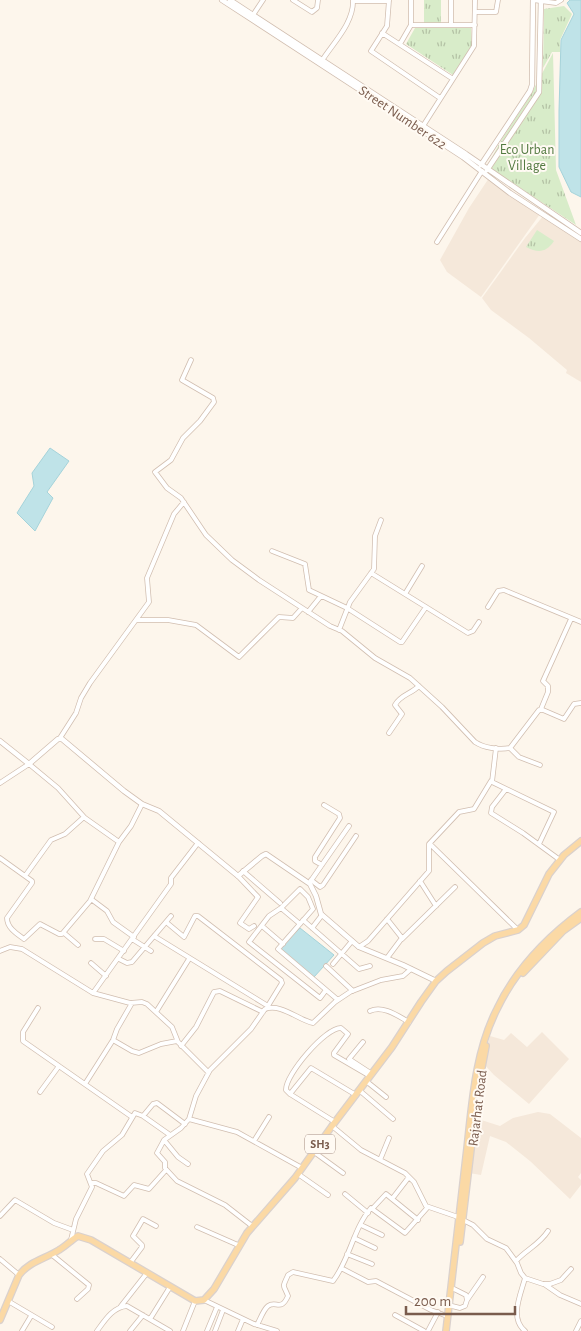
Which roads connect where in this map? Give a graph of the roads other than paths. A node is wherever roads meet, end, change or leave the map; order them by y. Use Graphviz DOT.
graph roads {
  1 [pos="222,0"];
  2 [pos="230,0"];
  3 [pos="263,0"];
  4 [pos="293,0"];
  5 [pos="318,0"];
  6 [pos="353,0"];
  7 [pos="412,0"];
  8 [pos="452,0"];
  9 [pos="475,0"];
  10 [pos="498,0"];
  11 [pos="533,0"];
  12 [pos="561,0"];
  13 [pos="388,1"];
  14 [pos="541,1"];
  15 [pos="475,12"];
  16 [pos="253,15"];
  17 [pos="411,25"];
  18 [pos="451,25"];
  19 [pos="475,25"];
  20 [pos="382,33"];
  21 [pos="400,44"];
  22 [pos="323,59"];
  23 [pos="453,79"];
  24 [pos="440,98"];
  25 [pos="423,126"];
  26 [pos="483,169"];
  27 [pos="581,232"];
  28 [pos="581,239"];
  29 [pos="437,242"];
  30 [pos="191,360"];
  31 [pos="184,502"];
  32 [pos="381,520"];
  33 [pos="272,551"];
  34 [pos="422,566"];
  35 [pos="371,573"];
  36 [pos="405,594"];
  37 [pos="321,596"];
  38 [pos="426,607"];
  39 [pos="488,607"];
  40 [pos="302,608"];
  41 [pos="347,608"];
  42 [pos="308,612"];
  43 [pos="570,619"];
  44 [pos="137,620"];
  45 [pos="479,622"];
  46 [pos="581,622"];
  47 [pos="339,630"];
  48 [pos="419,686"];
  49 [pos="581,703"];
  50 [pos="541,710"];
  51 [pos="389,734"];
  52 [pos="60,738"];
  53 [pos="0,742"];
  54 [pos="496,748"];
  55 [pos="510,748"];
  56 [pos="29,764"];
  57 [pos="540,765"];
  58 [pos="491,781"];
  59 [pos="0,783"];
  60 [pos="506,789"];
  61 [pos="142,804"];
  62 [pos="324,805"];
  63 [pos="84,817"];
  64 [pos="348,826"];
  65 [pos="356,836"];
  66 [pos="581,841"];
  67 [pos="119,842"];
  68 [pos="198,843"];
  69 [pos="430,844"];
  70 [pos="539,844"];
  71 [pos="0,858"];
  72 [pos="560,860"];
  73 [pos="322,865"];
  74 [pos="243,871"];
  75 [pos="25,876"];
  76 [pos="238,876"];
  77 [pos="420,881"];
  78 [pos="310,882"];
  79 [pos="454,887"];
  80 [pos="91,899"];
  81 [pos="280,903"];
  82 [pos="436,906"];
  83 [pos="281,908"];
  84 [pos="581,912"];
  85 [pos="322,915"];
  86 [pos="171,916"];
  87 [pos="581,918"];
  88 [pos="386,919"];
  89 [pos="166,922"];
  90 [pos="302,922"];
  91 [pos="254,926"];
  92 [pos="262,926"];
  93 [pos="312,928"];
  94 [pos="518,930"];
  95 [pos="64,933"];
  96 [pos="154,936"];
  97 [pos="133,938"];
  98 [pos="95,939"];
  99 [pos="402,939"];
  100 [pos="24,940"];
  101 [pos="352,941"];
  102 [pos="283,944"];
  103 [pos="78,945"];
  104 [pos="144,947"];
  105 [pos="359,947"];
  106 [pos="19,948"];
  107 [pos="0,951"];
  108 [pos="124,951"];
  109 [pos="151,951"];
  110 [pos="342,954"];
  111 [pos="387,958"];
  112 [pos="119,959"];
  113 [pos="189,959"];
  114 [pos="91,963"];
  115 [pos="333,964"];
  116 [pos="326,966"];
  117 [pos="370,966"];
  118 [pos="411,969"];
  119 [pos="106,976"];
  120 [pos="436,982"];
  121 [pos="326,990"];
  122 [pos="353,990"];
  123 [pos="94,993"];
  124 [pos="338,1000"];
  125 [pos="132,1003"];
  126 [pos="267,1007"];
  127 [pos="38,1008"];
  128 [pos="370,1011"];
  129 [pos="156,1012"];
  130 [pos="263,1012"];
  131 [pos="408,1022"];
  132 [pos="112,1040"];
  133 [pos="177,1041"];
  134 [pos="363,1042"];
  135 [pos="182,1046"];
  136 [pos="59,1066"];
  137 [pos="208,1072"];
  138 [pos="369,1077"];
  139 [pos="84,1084"];
  140 [pos="40,1092"];
  141 [pos="358,1092"];
  142 [pos="290,1094"];
  143 [pos="386,1097"];
  144 [pos="143,1116"];
  145 [pos="132,1117"];
  146 [pos="269,1117"];
  147 [pos="189,1119"];
  148 [pos="393,1119"];
  149 [pos="185,1124"];
  150 [pos="333,1124"];
  151 [pos="170,1134"];
  152 [pos="390,1138"];
  153 [pos="164,1140"];
  154 [pos="254,1141"];
  155 [pos="314,1152"];
  156 [pos="380,1160"];
  157 [pos="188,1164"];
  158 [pos="166,1170"];
  159 [pos="300,1171"];
  160 [pos="343,1173"];
  161 [pos="409,1177"];
  162 [pos="91,1183"];
  163 [pos="345,1194"];
  164 [pos="328,1195"];
  165 [pos="392,1199"];
  166 [pos="428,1207"];
  167 [pos="373,1208"];
  168 [pos="368,1213"];
  169 [pos="0,1216"];
  170 [pos="462,1219"];
  171 [pos="418,1220"];
  172 [pos="361,1225"];
  173 [pos="156,1226"];
  174 [pos="197,1226"];
  175 [pos="252,1226"];
  176 [pos="72,1230"];
  177 [pos="548,1231"];
  178 [pos="382,1235"];
  179 [pos="354,1238"];
  180 [pos="71,1240"];
  181 [pos="238,1245"];
  182 [pos="375,1248"];
  183 [pos="51,1254"];
  184 [pos="347,1254"];
  185 [pos="0,1259"];
  186 [pos="516,1261"];
  187 [pos="130,1263"];
  188 [pos="372,1264"];
  189 [pos="341,1268"];
  190 [pos="571,1269"];
  191 [pos="146,1273"];
  192 [pos="19,1275"];
  193 [pos="483,1277"];
  194 [pos="525,1278"];
  195 [pos="543,1284"];
  196 [pos="170,1287"];
  197 [pos="454,1289"];
  198 [pos="77,1299"];
  199 [pos="195,1300"];
  200 [pos="204,1300"];
  201 [pos="467,1300"];
  202 [pos="8,1301"];
  203 [pos="581,1304"];
  204 [pos="121,1306"];
  205 [pos="452,1306"];
  206 [pos="217,1307"];
  207 [pos="223,1310"];
  208 [pos="438,1312"];
  209 [pos="142,1315"];
  210 [pos="395,1315"];
  211 [pos="31,1316"];
  212 [pos="448,1316"];
  213 [pos="150,1319"];
  214 [pos="243,1319"];
  215 [pos="0,1320"];
  216 [pos="581,1321"];
  217 [pos="257,1325"];
  218 [pos="52,1327"];
  219 [pos="163,1329"];
  220 [pos="22,1331"];
  221 [pos="97,1331"];
  222 [pos="130,1331"];
  223 [pos="170,1331"];
  224 [pos="183,1331"];
  225 [pos="207,1331"];
  226 [pos="215,1331"];
  227 [pos="238,1331"];
  228 [pos="277,1331"];
  229 [pos="424,1331"];
  230 [pos="428,1331"];
  231 [pos="447,1331"];
  232 [pos="525,1331"];
  233 [pos="576,1331"];
  1 -- 26 [label="street, Street Number 622"];
  2 -- 16 [label="street, Street Number 622"];
  3 -- 16 [label="street"];
  4 -- 5 [label="street"];
  6 -- 13 [label="street"];
  6 -- 22 [label="street"];
  7 -- 17 [label="street"];
  8 -- 18 [label="street"];
  9 -- 15 [label="street"];
  10 -- 15 [label="street"];
  11 -- 14 [label="street"];
  11 -- 26 [label="street"];
  12 -- 14 [label="street"];
  13 -- 20 [label="street"];
  14 -- 26 [label="street"];
  15 -- 19 [label="street"];
  16 -- 22 [label="street, Street Number 622"];
  17 -- 18 [label="street"];
  17 -- 21 [label="street"];
  18 -- 19 [label="street"];
  19 -- 23 [label="street"];
  20 -- 21 [label="street"];
  20 -- 24 [label="street"];
  21 -- 23 [label="street"];
  22 -- 25 [label="street, Street Number 622"];
  23 -- 24 [label="street"];
  24 -- 25 [label="street"];
  25 -- 26 [label="street, Street Number 622"];
  26 -- 27 [label="street, Street Number 622"];
  26 -- 28 [label="street, Street Number 622"];
  26 -- 29 [label="street"];
  30 -- 31 [label="street"];
  31 -- 40 [label="street"];
  31 -- 44 [label="street"];
  32 -- 35 [label="street"];
  33 -- 37 [label="street"];
  34 -- 36 [label="street"];
  35 -- 36 [label="street"];
  35 -- 41 [label="street"];
  36 -- 38 [label="street"];
  37 -- 41 [label="street"];
  37 -- 42 [label="street"];
  38 -- 41 [label="street"];
  38 -- 45 [label="street"];
  39 -- 43 [label="street"];
  40 -- 42 [label="street"];
  40 -- 44 [label="street"];
  41 -- 47 [label="street"];
  42 -- 47 [label="street"];
  43 -- 46 [label="street"];
  43 -- 50 [label="street"];
  44 -- 52 [label="street"];
  47 -- 48 [label="street"];
  48 -- 51 [label="street"];
  48 -- 54 [label="street"];
  49 -- 50 [label="street"];
  50 -- 55 [label="street"];
  52 -- 56 [label="street"];
  52 -- 61 [label="street"];
  53 -- 56 [label="street"];
  54 -- 55 [label="street"];
  54 -- 58 [label="street"];
  55 -- 57 [label="street"];
  56 -- 59 [label="street"];
  56 -- 63 [label="street"];
  58 -- 60 [label="street"];
  58 -- 69 [label="street"];
  60 -- 70 [label="street"];
  60 -- 70 [label="street"];
  61 -- 67 [label="street"];
  61 -- 68 [label="street"];
  62 -- 73 [label="street"];
  63 -- 67 [label="street"];
  63 -- 75 [label="street"];
  64 -- 73 [label="street"];
  65 -- 78 [label="street"];
  66 -- 72 [label="main road"];
  67 -- 80 [label="street"];
  68 -- 76 [label="street"];
  68 -- 97 [label="street"];
  69 -- 77 [label="street"];
  69 -- 94 [label="street"];
  70 -- 72 [label="street"];
  71 -- 75 [label="street"];
  72 -- 94 [label="main road"];
  73 -- 78 [label="street"];
  74 -- 76 [label="street"];
  74 -- 78 [label="street"];
  74 -- 81 [label="street"];
  75 -- 100 [label="street"];
  76 -- 91 [label="street"];
  77 -- 82 [label="street"];
  77 -- 88 [label="street"];
  78 -- 85 [label="street"];
  79 -- 82 [label="street"];
  80 -- 95 [label="street"];
  80 -- 97 [label="street"];
  82 -- 99 [label="street"];
  83 -- 90 [label="street"];
  83 -- 90 [label="street"];
  83 -- 92 [label="street"];
  84 -- 170 [label="main road"];
  85 -- 93 [label="street"];
  85 -- 101 [label="street"];
  86 -- 89 [label="street"];
  87 -- 170 [label="main road, Rajarhat Road"];
  88 -- 99 [label="street"];
  88 -- 105 [label="street"];
  89 -- 96 [label="street"];
  89 -- 126 [label="street"];
  90 -- 93 [label="street"];
  90 -- 102 [label="street"];
  92 -- 102 [label="street"];
  92 -- 121 [label="street"];
  93 -- 110 [label="street"];
  94 -- 120 [label="main road, SH3"];
  95 -- 100 [label="street"];
  95 -- 103 [label="street"];
  96 -- 104 [label="street"];
  96 -- 113 [label="street"];
  97 -- 104 [label="street"];
  97 -- 108 [label="street"];
  98 -- 108 [label="street"];
  99 -- 111 [label="street"];
  100 -- 106 [label="street"];
  101 -- 105 [label="street"];
  101 -- 110 [label="street"];
  102 -- 121 [label="street"];
  104 -- 109 [label="street"];
  104 -- 112 [label="street"];
  105 -- 111 [label="street"];
  106 -- 107 [label="street"];
  106 -- 123 [label="street"];
  108 -- 112 [label="street"];
  110 -- 115 [label="street"];
  110 -- 117 [label="street"];
  111 -- 118 [label="street"];
  112 -- 119 [label="street"];
  113 -- 126 [label="street"];
  113 -- 129 [label="street"];
  114 -- 119 [label="street"];
  116 -- 122 [label="street"];
  118 -- 120 [label="street"];
  118 -- 122 [label="street"];
  119 -- 123 [label="street"];
  120 -- 131 [label="main road, SH3"];
  121 -- 124 [label="street"];
  122 -- 124 [label="street"];
  123 -- 125 [label="street"];
  124 -- 126 [label="street"];
  125 -- 129 [label="street"];
  125 -- 132 [label="street"];
  126 -- 130 [label="street"];
  127 -- 136 [label="street"];
  128 -- 131 [label="street"];
  129 -- 133 [label="street"];
  130 -- 135 [label="street"];
  130 -- 137 [label="street"];
  131 -- 138 [label="main road, SH3"];
  132 -- 133 [label="street"];
  132 -- 139 [label="street"];
  133 -- 135 [label="street"];
  134 -- 138 [label="street"];
  135 -- 137 [label="street"];
  136 -- 139 [label="street"];
  136 -- 140 [label="street"];
  137 -- 147 [label="street"];
  138 -- 141 [label="main road, SH3"];
  138 -- 142 [label="street"];
  138 -- 143 [label="street"];
  139 -- 145 [label="street"];
  141 -- 142 [label="street"];
  141 -- 148 [label="street"];
  141 -- 150 [label="main road, SH3"];
  142 -- 150 [label="street"];
  144 -- 145 [label="street"];
  144 -- 149 [label="street"];
  144 -- 151 [label="street"];
  145 -- 162 [label="street"];
  146 -- 154 [label="street"];
  147 -- 149 [label="street"];
  147 -- 154 [label="street"];
  149 -- 151 [label="street"];
  150 -- 155 [label="main road, SH3"];
  150 -- 156 [label="street"];
  151 -- 153 [label="street"];
  152 -- 156 [label="street"];
  153 -- 157 [label="street"];
  153 -- 158 [label="street"];
  154 -- 159 [label="street"];
  155 -- 159 [label="main road, SH3"];
  155 -- 160 [label="street"];
  156 -- 161 [label="street"];
  158 -- 162 [label="street"];
  158 -- 175 [label="street"];
  159 -- 164 [label="street"];
  159 -- 175 [label="main road, SH3"];
  161 -- 165 [label="street"];
  161 -- 166 [label="street"];
  162 -- 176 [label="street"];
  163 -- 168 [label="street"];
  165 -- 167 [label="street"];
  165 -- 171 [label="street"];
  166 -- 170 [label="street"];
  166 -- 171 [label="street"];
  167 -- 168 [label="street"];
  167 -- 171 [label="street"];
  168 -- 172 [label="street"];
  169 -- 176 [label="street"];
  170 -- 186 [label="street"];
  170 -- 197 [label="main road, Rajarhat Road"];
  170 -- 212 [label="main road"];
  172 -- 178 [label="street"];
  172 -- 179 [label="street"];
  173 -- 187 [label="street"];
  174 -- 181 [label="street"];
  175 -- 181 [label="main road, SH3"];
  176 -- 180 [label="street"];
  177 -- 186 [label="street"];
  179 -- 182 [label="street"];
  179 -- 184 [label="street"];
  180 -- 183 [label="main road"];
  180 -- 187 [label="main road"];
  181 -- 200 [label="main road, SH3"];
  183 -- 192 [label="main road"];
  183 -- 198 [label="street"];
  184 -- 188 [label="street"];
  184 -- 189 [label="street"];
  185 -- 192 [label="street"];
  186 -- 194 [label="street"];
  187 -- 191 [label="main road"];
  189 -- 208 [label="street"];
  189 -- 217 [label="street"];
  190 -- 195 [label="street"];
  191 -- 196 [label="main road"];
  191 -- 204 [label="street"];
  192 -- 202 [label="main road"];
  193 -- 201 [label="street"];
  194 -- 195 [label="street"];
  194 -- 232 [label="street"];
  195 -- 203 [label="street"];
  196 -- 199 [label="main road"];
  196 -- 213 [label="street"];
  197 -- 201 [label="street"];
  197 -- 205 [label="main road, Rajarhat Road"];
  199 -- 200 [label="main road"];
  199 -- 224 [label="street"];
  200 -- 206 [label="street"];
  201 -- 205 [label="street"];
  202 -- 211 [label="street"];
  202 -- 215 [label="main road"];
  204 -- 209 [label="street"];
  204 -- 221 [label="street"];
  205 -- 231 [label="main road, Rajarhat Road"];
  206 -- 207 [label="street"];
  206 -- 225 [label="street"];
  207 -- 214 [label="street"];
  207 -- 226 [label="street"];
  208 -- 212 [label="street"];
  208 -- 230 [label="street"];
  209 -- 213 [label="street"];
  209 -- 222 [label="street"];
  210 -- 229 [label="street"];
  211 -- 218 [label="street"];
  211 -- 220 [label="street"];
  212 -- 231 [label="main road"];
  213 -- 219 [label="street"];
  214 -- 217 [label="street"];
  214 -- 227 [label="street"];
  216 -- 233 [label="street"];
  217 -- 228 [label="street"];
  219 -- 223 [label="street"];
}
